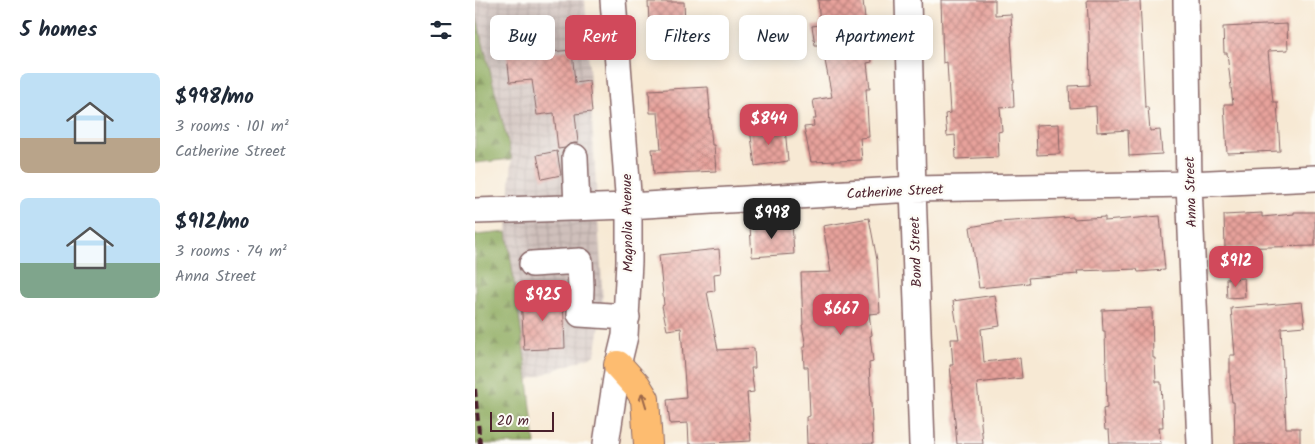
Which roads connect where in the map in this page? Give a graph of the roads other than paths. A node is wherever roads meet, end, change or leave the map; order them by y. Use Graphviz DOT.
graph roads {
  1 [pos="613,0"];
  2 [pos="908,0"];
  3 [pos="1186,0"];
  4 [pos="575,157"];
  5 [pos="1315,178"];
  6 [pos="1189,184"];
  7 [pos="913,190"];
  8 [pos="629,206"];
  9 [pos="577,208"];
  10 [pos="475,211"];
  11 [pos="533,264"];
  12 [pos="627,317"];
  13 [pos="617,365"];
  14 [pos="606,444"];
  15 [pos="648,444"];
  16 [pos="922,444"];
  17 [pos="1200,444"];
  1 -- 8 [label="street, Magnolia Avenue"];
  2 -- 7 [label="street, Bond Street"];
  3 -- 6 [label="street, Anna Street"];
  4 -- 9 [label="street"];
  5 -- 6 [label="street, Catherine Street"];
  6 -- 7 [label="street, Catherine Street"];
  6 -- 17 [label="street, Anna Street"];
  7 -- 8 [label="street, Catherine Street"];
  7 -- 16 [label="street, Bond Street"];
  8 -- 9 [label="street, Catherine Street"];
  8 -- 12 [label="street, Magnolia Avenue"];
  9 -- 10 [label="street, Catherine Street"];
  11 -- 12 [label="street"];
  12 -- 13 [label="street, Magnolia Avenue"];
  13 -- 14 [label="street, Magnolia Avenue"];
  15 -- 13 [label="highway, one-way"];
}
